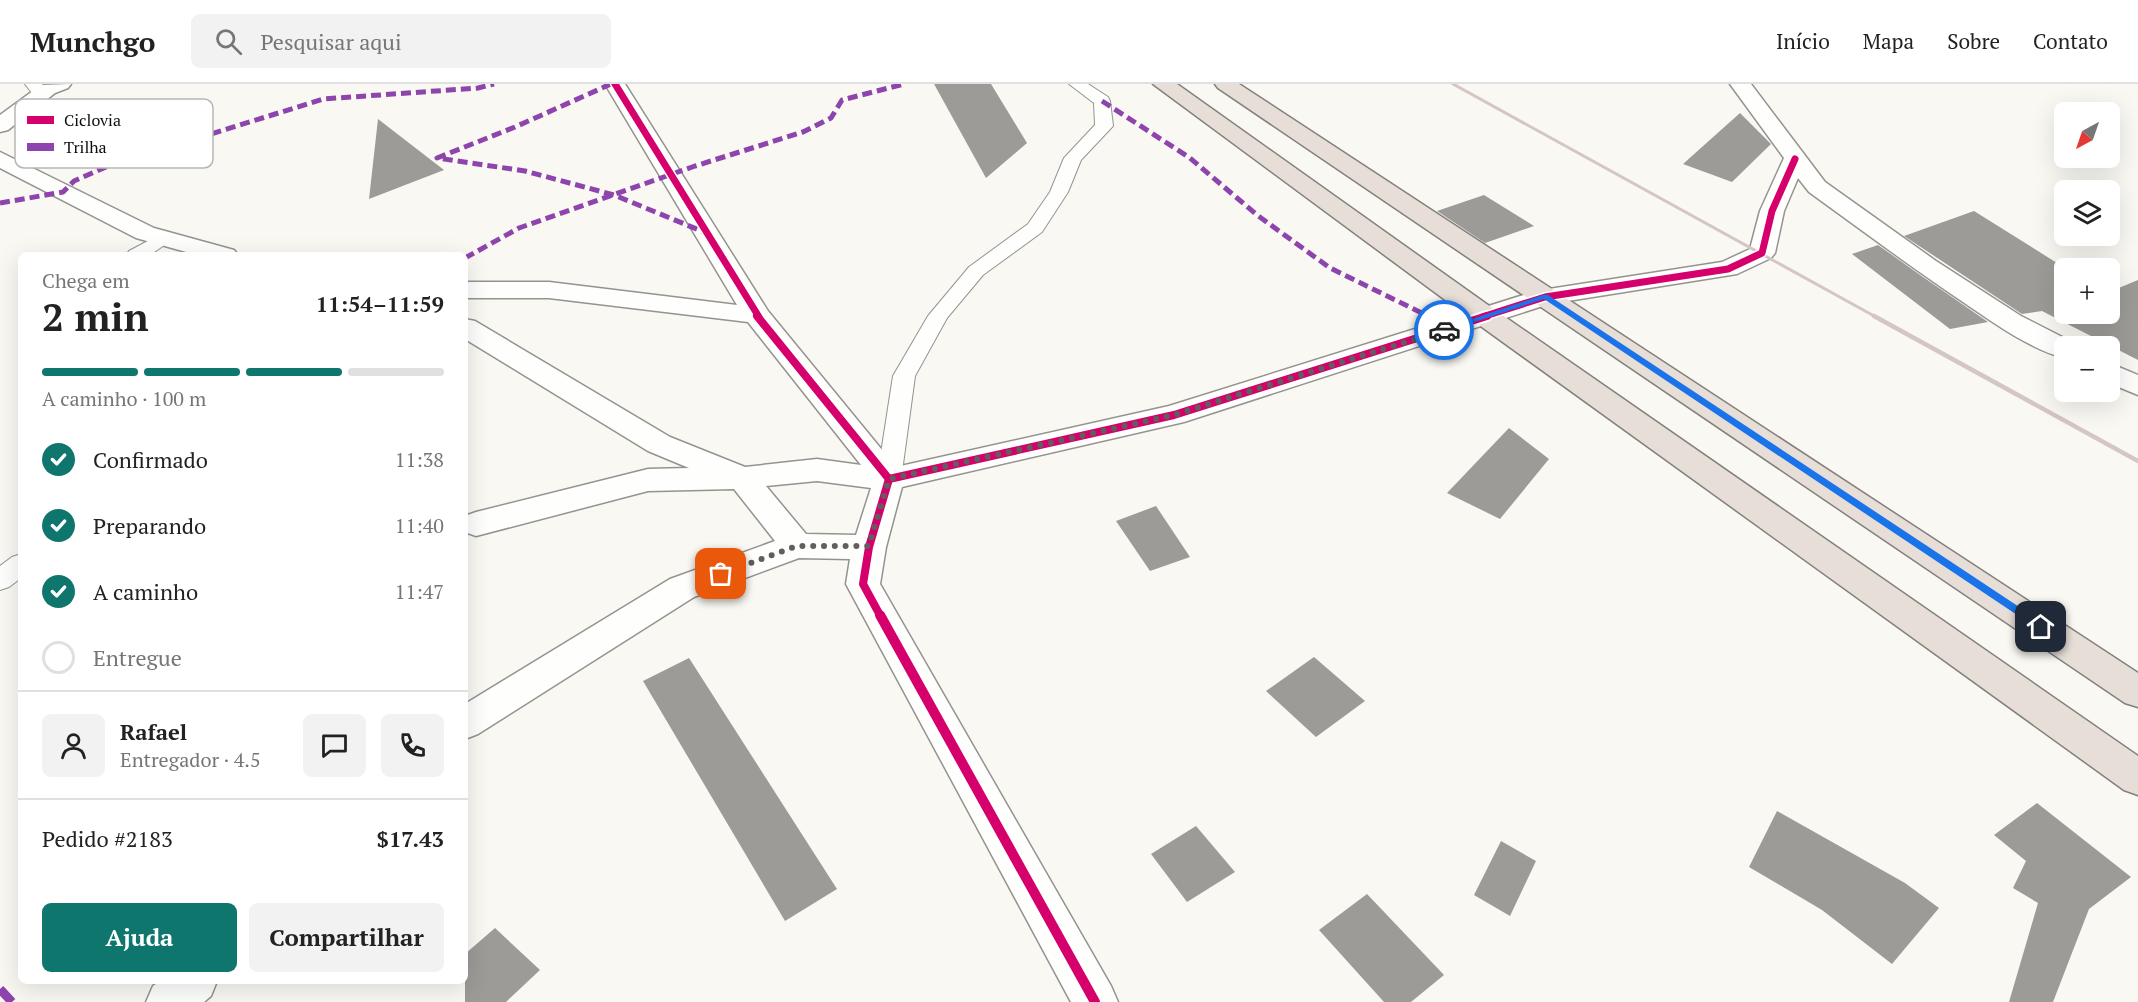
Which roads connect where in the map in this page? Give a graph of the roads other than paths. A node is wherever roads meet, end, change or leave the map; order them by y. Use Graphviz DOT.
graph roads {
  1 [pos="61,84"];
  2 [pos="615,84"];
  3 [pos="1077,84"];
  4 [pos="1163,84"];
  5 [pos="1226,84"];
  6 [pos="1740,84"];
  7 [pos="37,89"];
  8 [pos="15,110"];
  9 [pos="0,125"];
  10 [pos="0,159"];
  11 [pos="1795,159"];
  12 [pos="15,167"];
  13 [pos="17,168"];
  14 [pos="163,239"];
  15 [pos="141,252"];
  16 [pos="213,252"];
  17 [pos="468,290"];
  18 [pos="1545,297"];
  19 [pos="757,315"];
  20 [pos="1485,316"];
  21 [pos="468,329"];
  22 [pos="2054,344"];
  23 [pos="2120,377"];
  24 [pos="2138,386"];
  25 [pos="742,478"];
  26 [pos="889,479"];
  27 [pos="470,524"];
  28 [pos="797,546"];
  29 [pos="869,546"];
  30 [pos="18,566"];
  31 [pos="0,580"];
  32 [pos="2138,692"];
  33 [pos="468,721"];
  34 [pos="2138,778"];
  35 [pos="191,984"];
  36 [pos="169,1002"];
  37 [pos="1095,1002"];
  1 -- 7 [label="street"];
  2 -- 19 [label="street"];
  3 -- 26 [label="lane"];
  4 -- 20 [label="highway"];
  5 -- 18 [label="highway"];
  6 -- 11 [label="street"];
  8 -- 9 [label="street"];
  10 -- 12 [label="street"];
  11 -- 18 [label="street"];
  11 -- 22 [label="street"];
  13 -- 14 [label="street"];
  14 -- 15 [label="lane"];
  14 -- 16 [label="street"];
  17 -- 19 [label="street"];
  18 -- 20 [label="street"];
  18 -- 32 [label="highway"];
  19 -- 26 [label="street"];
  20 -- 26 [label="street"];
  20 -- 34 [label="highway"];
  21 -- 25 [label="street"];
  23 -- 24 [label="street"];
  25 -- 26 [label="street"];
  25 -- 27 [label="street"];
  25 -- 28 [label="street"];
  26 -- 29 [label="street"];
  28 -- 29 [label="street"];
  28 -- 33 [label="street"];
  29 -- 37 [label="street"];
  30 -- 31 [label="lane"];
  35 -- 36 [label="street"];
}
